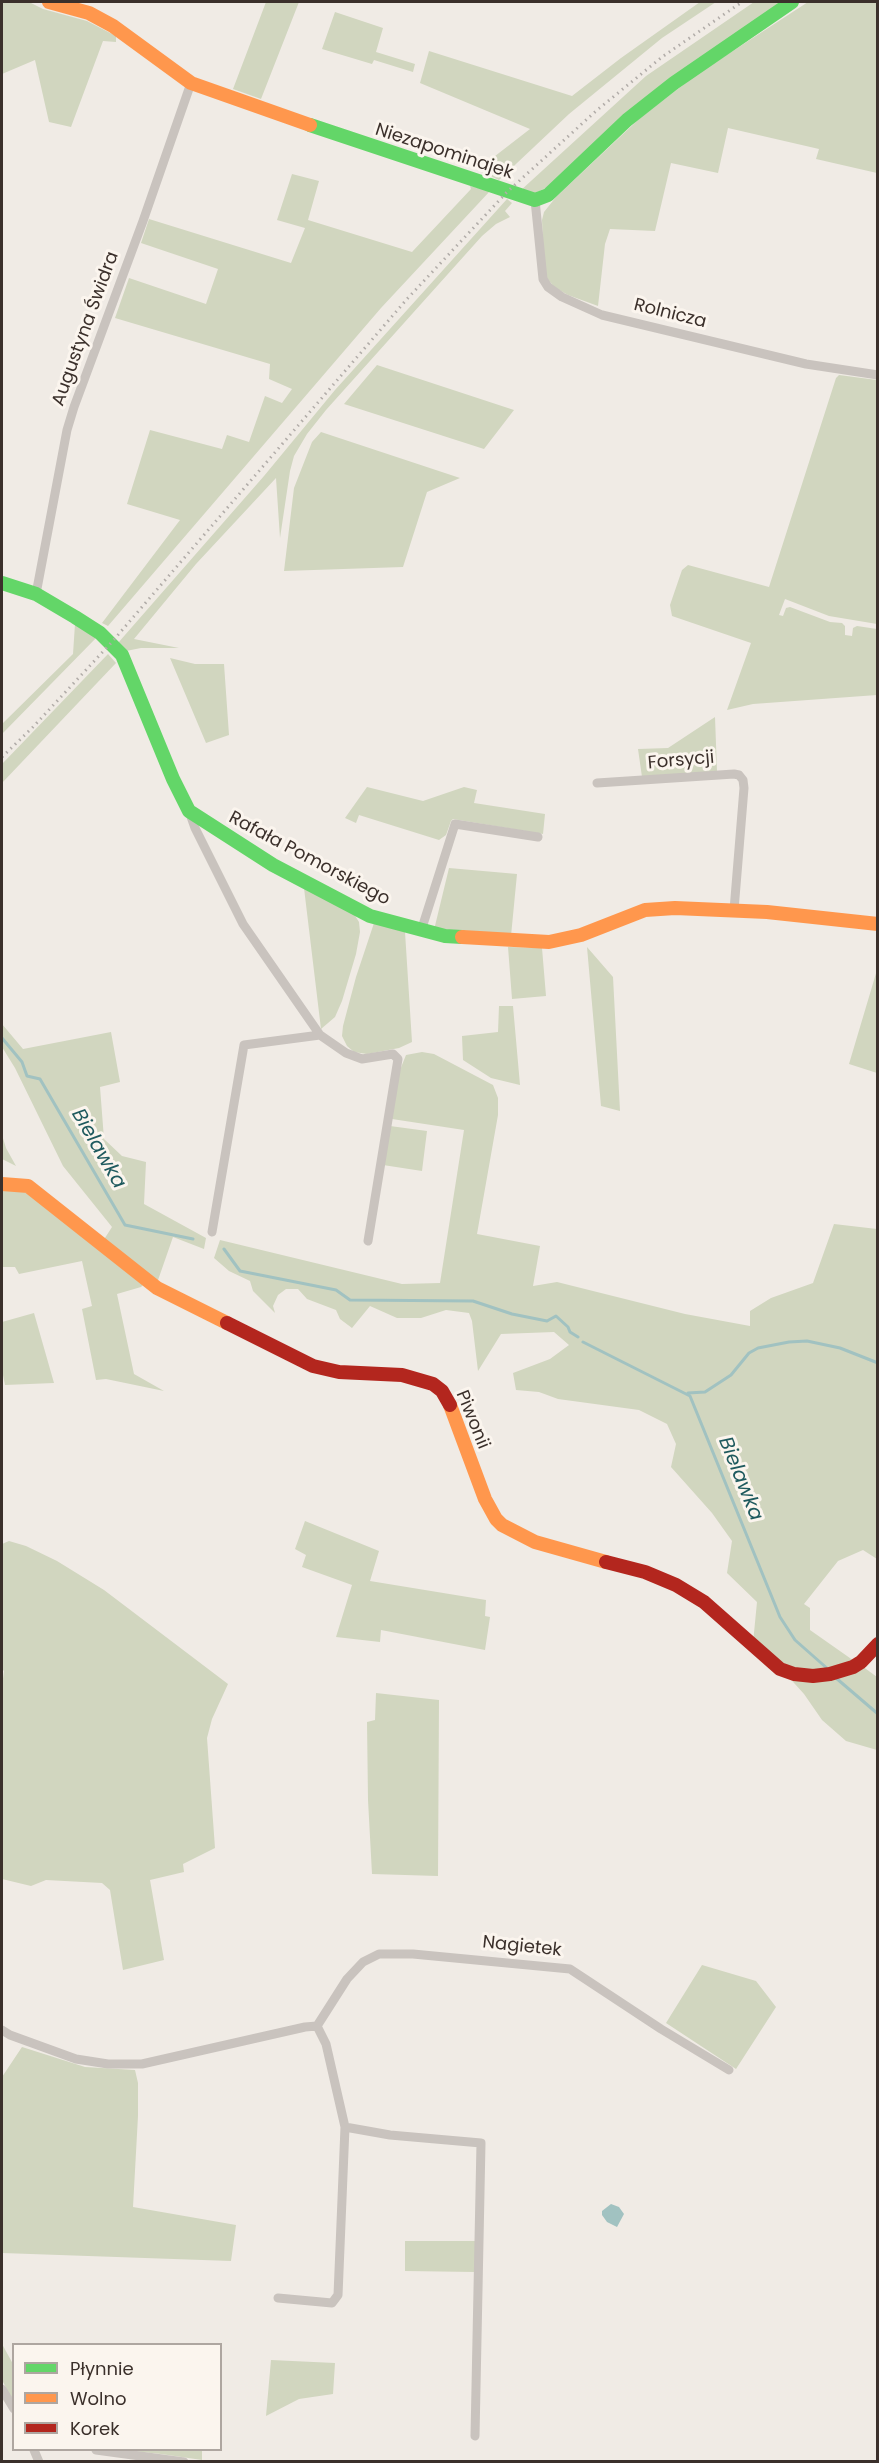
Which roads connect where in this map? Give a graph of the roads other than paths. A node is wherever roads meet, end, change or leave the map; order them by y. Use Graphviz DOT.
graph roads {
  1 [pos="49,2"];
  2 [pos="792,2"];
  3 [pos="191,83"];
  4 [pos="535,200"];
  5 [pos="878,375"];
  6 [pos="2,583"];
  7 [pos="36,594"];
  8 [pos="597,783"];
  9 [pos="189,811"];
  10 [pos="538,837"];
  11 [pos="734,910"];
  12 [pos="878,924"];
  13 [pos="421,931"];
  14 [pos="320,1035"];
  15 [pos="2,1184"];
  16 [pos="213,1232"];
  17 [pos="368,1241"];
  18 [pos="878,1644"];
  19 [pos="317,2026"];
  20 [pos="2,2030"];
  21 [pos="729,2070"];
  22 [pos="345,2127"];
  23 [pos="278,2298"];
  24 [pos="2,2389"];
  25 [pos="12,2406"];
  26 [pos="475,2436"];
  27 [pos="103,2451"];
  28 [pos="184,2462"];
  1 -- 3 [label="street, Niezapominajek"];
  2 -- 4 [label="street"];
  3 -- 4 [label="street, Niezapominajek"];
  3 -- 7 [label="street, Augustyna Świdra"];
  4 -- 5 [label="street, Rolnicza"];
  6 -- 7 [label="street"];
  7 -- 9 [label="street"];
  8 -- 11 [label="street, Forsycji"];
  9 -- 13 [label="street, Rafała Pomorskiego"];
  9 -- 14 [label="street"];
  10 -- 13 [label="street"];
  11 -- 12 [label="street, Rafała Pomorskiego"];
  11 -- 13 [label="street, Rafała Pomorskiego"];
  14 -- 16 [label="street"];
  14 -- 17 [label="street"];
  15 -- 18 [label="street, Piwonii"];
  19 -- 20 [label="street"];
  19 -- 21 [label="street, Nagietek"];
  19 -- 22 [label="street"];
  22 -- 23 [label="street"];
  22 -- 26 [label="street"];
  24 -- 25 [label="street"];
  27 -- 28 [label="street"];
}
